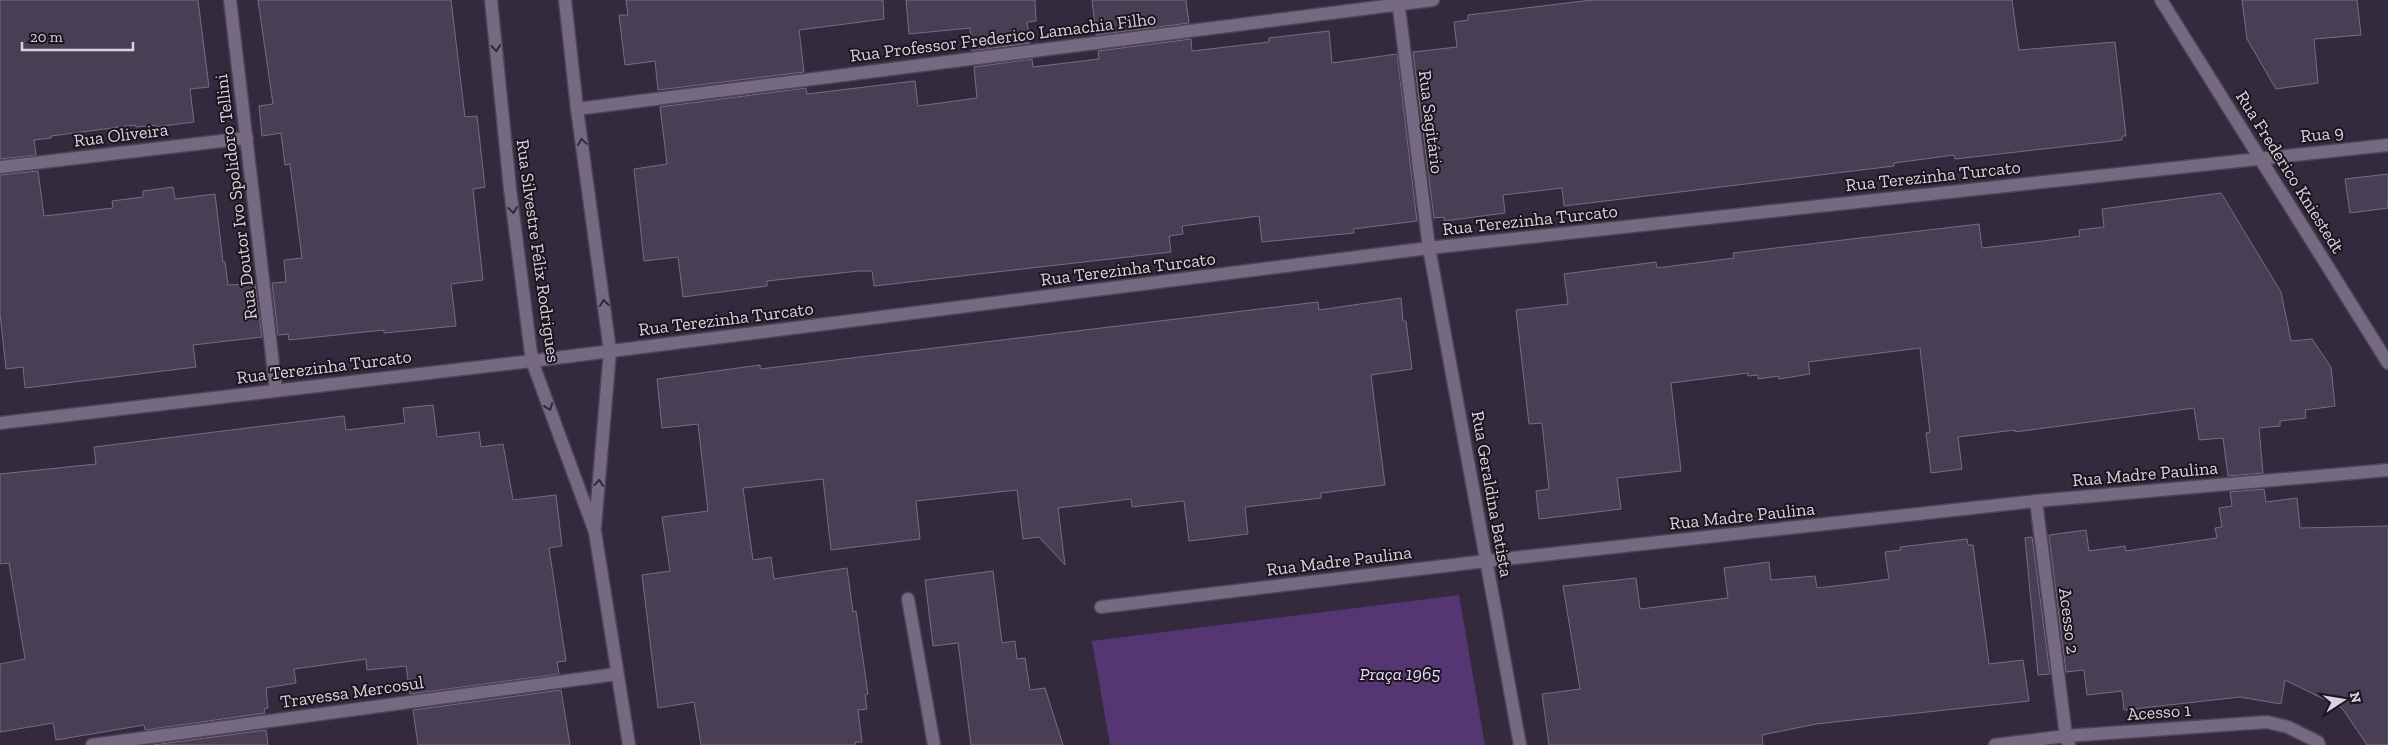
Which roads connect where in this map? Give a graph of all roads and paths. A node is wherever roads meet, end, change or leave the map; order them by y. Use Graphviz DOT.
graph roads {
  1 [pos="230,0"];
  2 [pos="491,0"];
  3 [pos="565,0"];
  4 [pos="1433,0"];
  5 [pos="2161,0"];
  6 [pos="1398,2"];
  7 [pos="577,109"];
  8 [pos="247,138"];
  9 [pos="2388,145"];
  10 [pos="2260,159"];
  11 [pos="0,167"];
  12 [pos="1430,248"];
  13 [pos="610,351"];
  14 [pos="532,361"];
  15 [pos="2388,363"];
  16 [pos="276,390"];
  17 [pos="0,423"];
  18 [pos="2388,470"];
  19 [pos="2036,501"];
  20 [pos="595,532"];
  21 [pos="1486,561"];
  22 [pos="908,600"];
  23 [pos="1100,607"];
  24 [pos="617,674"];
  25 [pos="2067,740"];
  26 [pos="92,745"];
  27 [pos="629,745"];
  28 [pos="934,745"];
  29 [pos="1520,745"];
  30 [pos="1995,745"];
  31 [pos="2320,745"];
  1 -- 8 [label="street, Rua Doutor Ivo Spolidoro Tellini"];
  2 -- 14 [label="street, Rua Silvestre Félix Rodrigues, one-way"];
  3 -- 7 [label="street"];
  4 -- 6 [label="street, Rua Professor Frederico Lamachia Filho"];
  5 -- 10 [label="street, Rua Frederico Kniestedt"];
  6 -- 7 [label="street, Rua Professor Frederico Lamachia Filho"];
  6 -- 12 [label="street, Rua Sagitário"];
  13 -- 7 [label="street, one-way"];
  8 -- 11 [label="street, Rua Oliveira"];
  8 -- 16 [label="street, Rua Doutor Ivo Spolidoro Tellini"];
  9 -- 10 [label="street, Rua 9"];
  10 -- 12 [label="street, Rua Terezinha Turcato"];
  10 -- 15 [label="street, Rua Frederico Kniestedt"];
  12 -- 13 [label="street, Rua Terezinha Turcato"];
  12 -- 21 [label="street, Rua Geraldina Batista"];
  13 -- 14 [label="street, Rua Terezinha Turcato"];
  20 -- 13 [label="street, one-way"];
  14 -- 16 [label="street, Rua Terezinha Turcato"];
  14 -- 20 [label="street, Rua Silvestre Félix Rodrigues, one-way"];
  16 -- 17 [label="street, Rua Terezinha Turcato"];
  18 -- 19 [label="street, Rua Madre Paulina"];
  19 -- 21 [label="street, Rua Madre Paulina"];
  19 -- 25 [label="street, Acesso 2"];
  20 -- 24 [label="street"];
  21 -- 23 [label="street, Rua Madre Paulina"];
  21 -- 29 [label="street, Rua Geraldina Batista"];
  22 -- 28 [label="street"];
  24 -- 26 [label="street, Travessa Mercosul"];
  24 -- 27 [label="street"];
  25 -- 30 [label="street, Acesso 1"];
  25 -- 31 [label="street, Acesso 1"];
}
